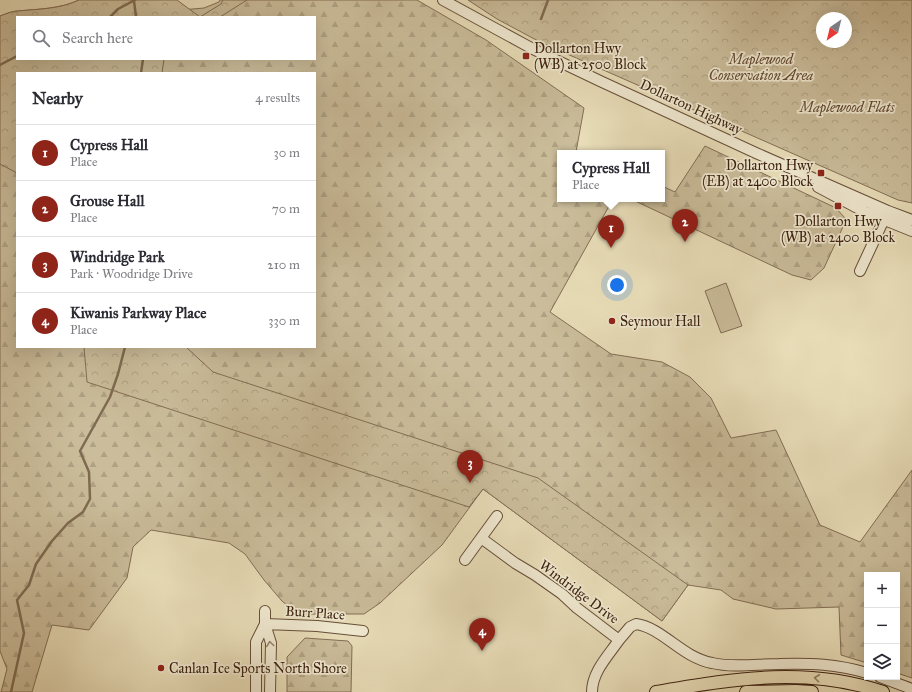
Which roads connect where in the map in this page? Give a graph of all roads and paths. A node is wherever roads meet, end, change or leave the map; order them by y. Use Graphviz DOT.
graph roads {
  1 [pos="443,0"];
  2 [pos="886,216"];
  3 [pos="912,220"];
  4 [pos="912,231"];
  5 [pos="860,271"];
  6 [pos="497,516"];
  7 [pos="480,538"];
  8 [pos="465,560"];
  9 [pos="265,611"];
  10 [pos="264,624"];
  11 [pos="363,631"];
  12 [pos="619,640"];
  13 [pos="864,672"];
  14 [pos="888,680"];
  15 [pos="912,689"];
  16 [pos="256,692"];
  17 [pos="270,692"];
  18 [pos="592,692"];
  19 [pos="656,692"];
  20 [pos="746,692"];
  21 [pos="812,692"];
  22 [pos="883,692"];
  1 -- 2 [label="street, Dollarton Highway"];
  2 -- 3 [label="street, Dollarton Highway"];
  2 -- 4 [label="street, Dollarton Highway"];
  2 -- 5 [label="street"];
  6 -- 7 [label="street"];
  7 -- 8 [label="street"];
  7 -- 12 [label="street, Windridge Drive"];
  9 -- 10 [label="street"];
  10 -- 11 [label="street, Burr Place"];
  10 -- 16 [label="street"];
  17 -- 10 [label="street, one-way"];
  12 -- 13 [label="street, Windridge Drive"];
  12 -- 18 [label="street"];
  14 -- 15 [label="street"];
  22 -- 19 [label="main road, one-way"];
  20 -- 21 [label="main road"];
}
